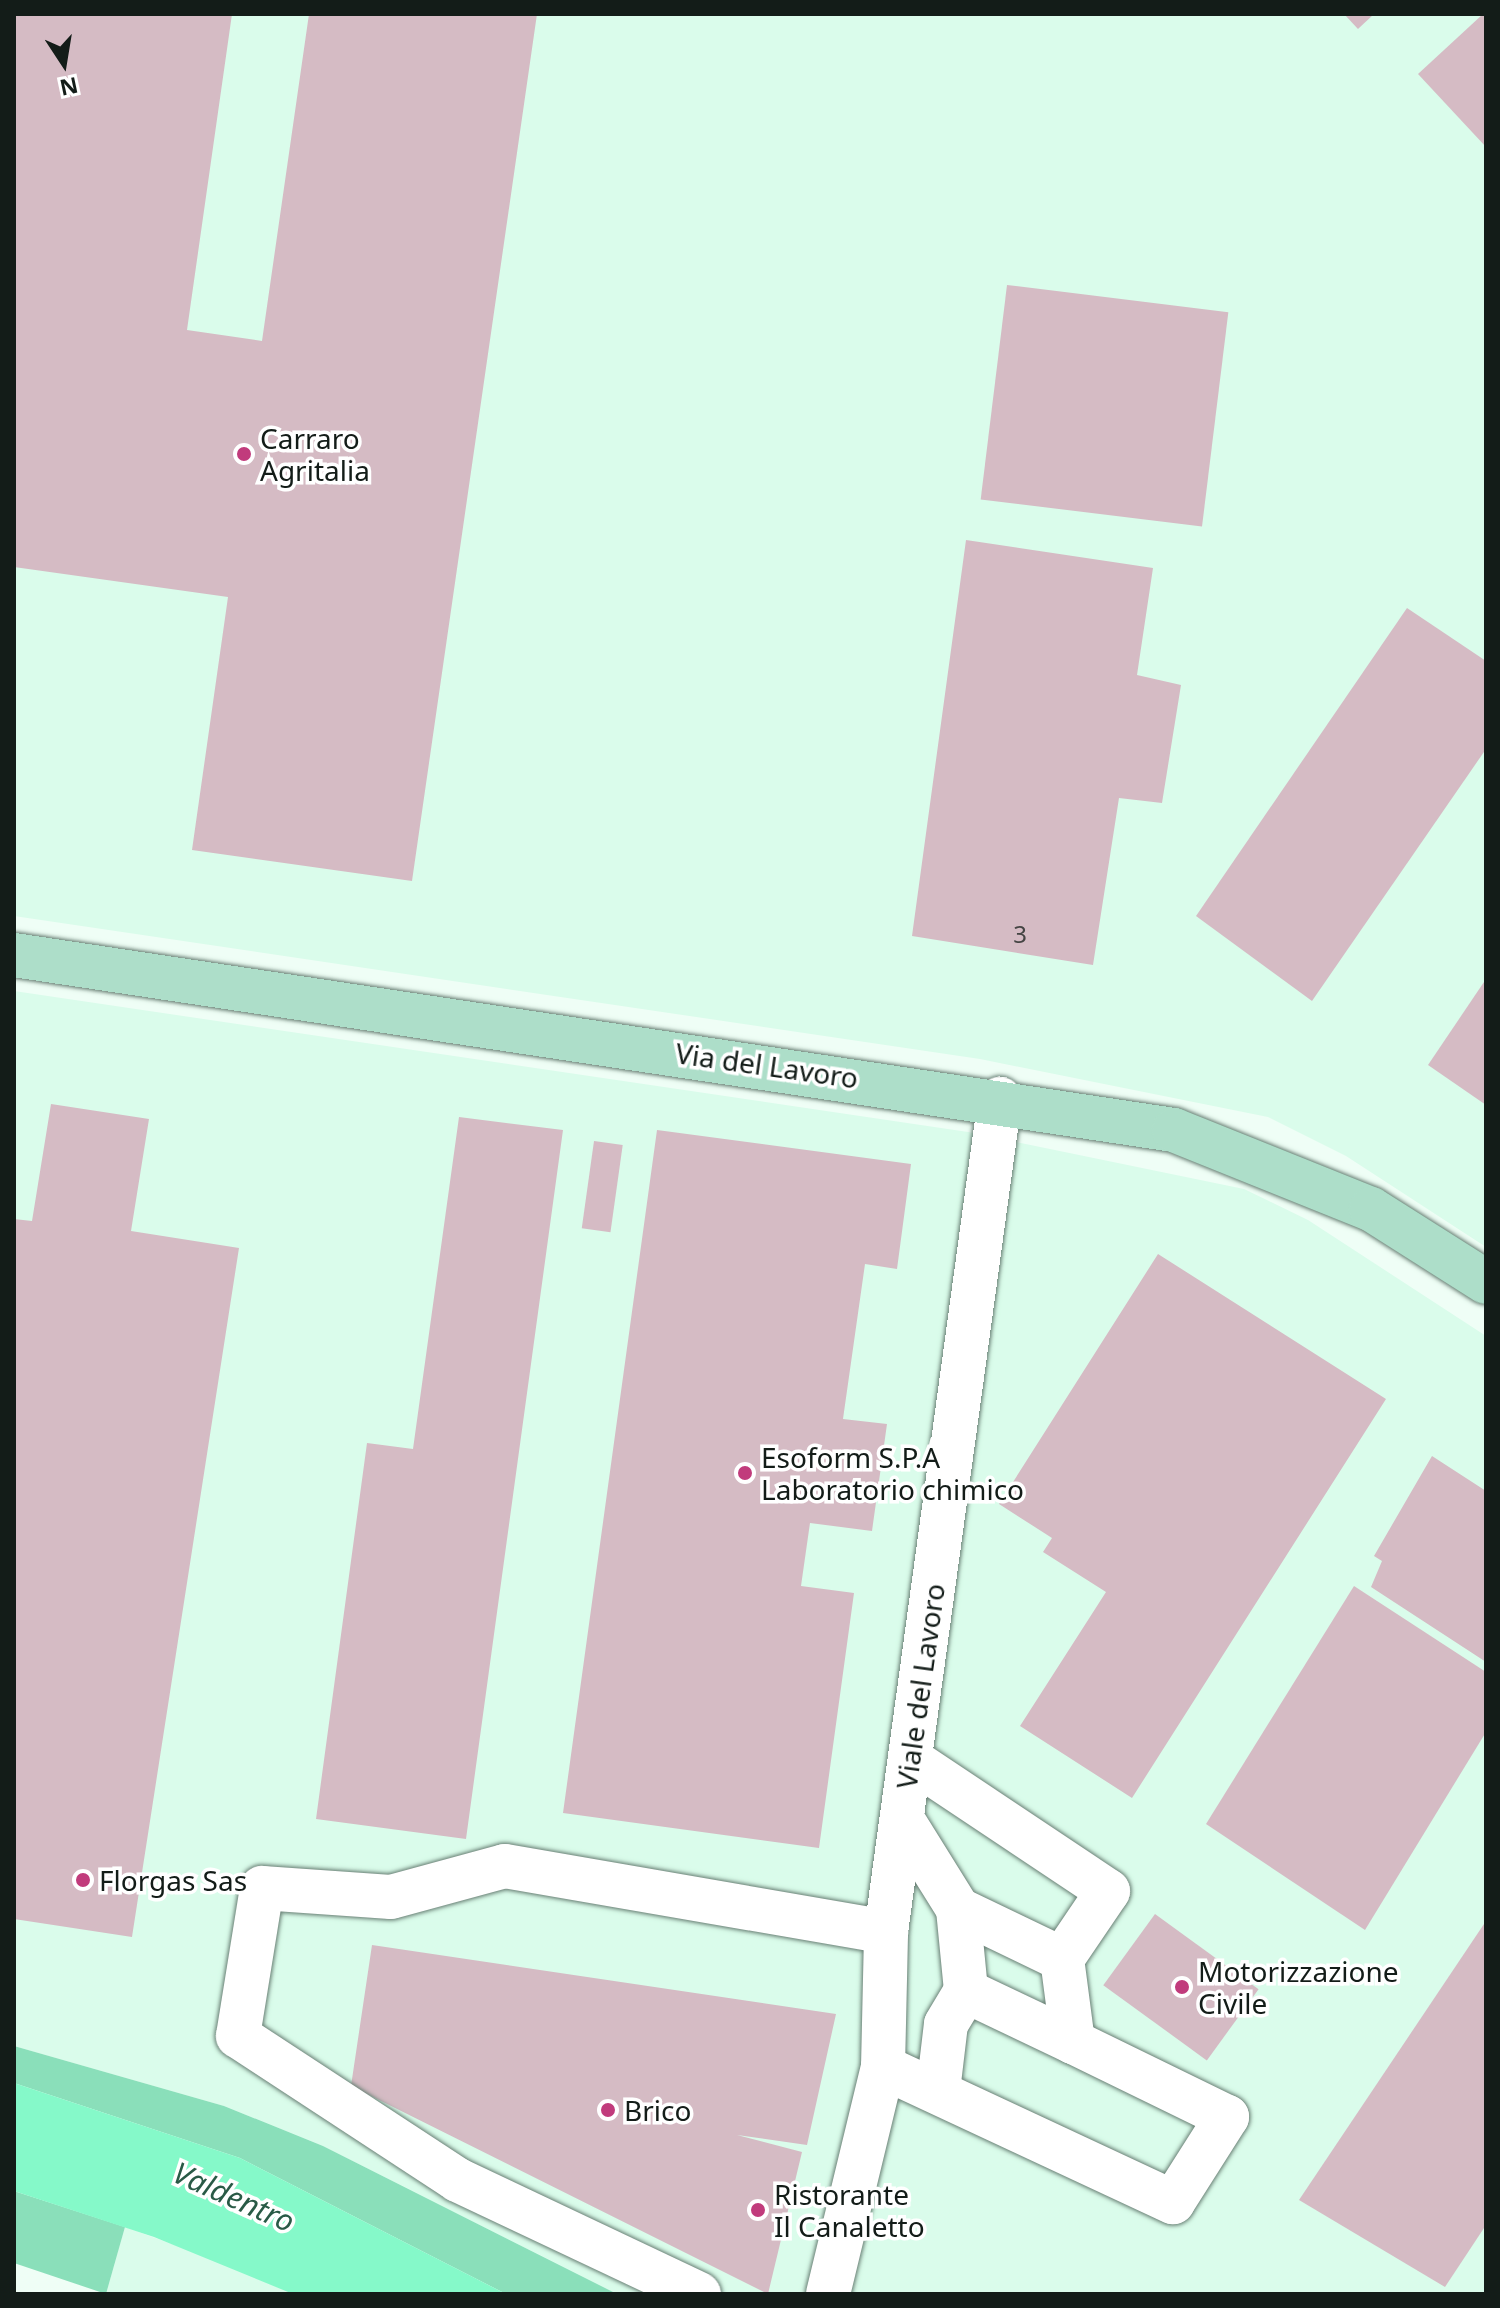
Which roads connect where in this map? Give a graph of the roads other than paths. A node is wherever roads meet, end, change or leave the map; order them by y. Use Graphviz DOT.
graph roads {
  1 [pos="14,955"];
  2 [pos="1000,1099"];
  3 [pos="1486,1282"];
  4 [pos="910,1759"];
  5 [pos="902,1819"];
  6 [pos="958,1909"];
  7 [pos="886,1932"];
  8 [pos="1062,1959"];
  9 [pos="966,1991"];
  10 [pos="1073,2042"];
  11 [pos="883,2067"];
  12 [pos="938,2091"];
  13 [pos="834,2283"];
  14 [pos="699,2294"];
  1 -- 2 [label="main road, Via del Lavoro"];
  2 -- 3 [label="main road, Via del Lavoro"];
  2 -- 4 [label="street, Viale del Lavoro"];
  4 -- 5 [label="street, Viale del Lavoro"];
  4 -- 8 [label="street"];
  5 -- 6 [label="street"];
  5 -- 7 [label="street, Viale del Lavoro"];
  6 -- 8 [label="street"];
  6 -- 9 [label="street"];
  7 -- 11 [label="street, Viale del Lavoro"];
  7 -- 14 [label="street"];
  8 -- 10 [label="street"];
  9 -- 10 [label="street"];
  9 -- 12 [label="street"];
  10 -- 12 [label="street"];
  11 -- 12 [label="street"];
  11 -- 13 [label="street, Viale del Lavoro"];
}
